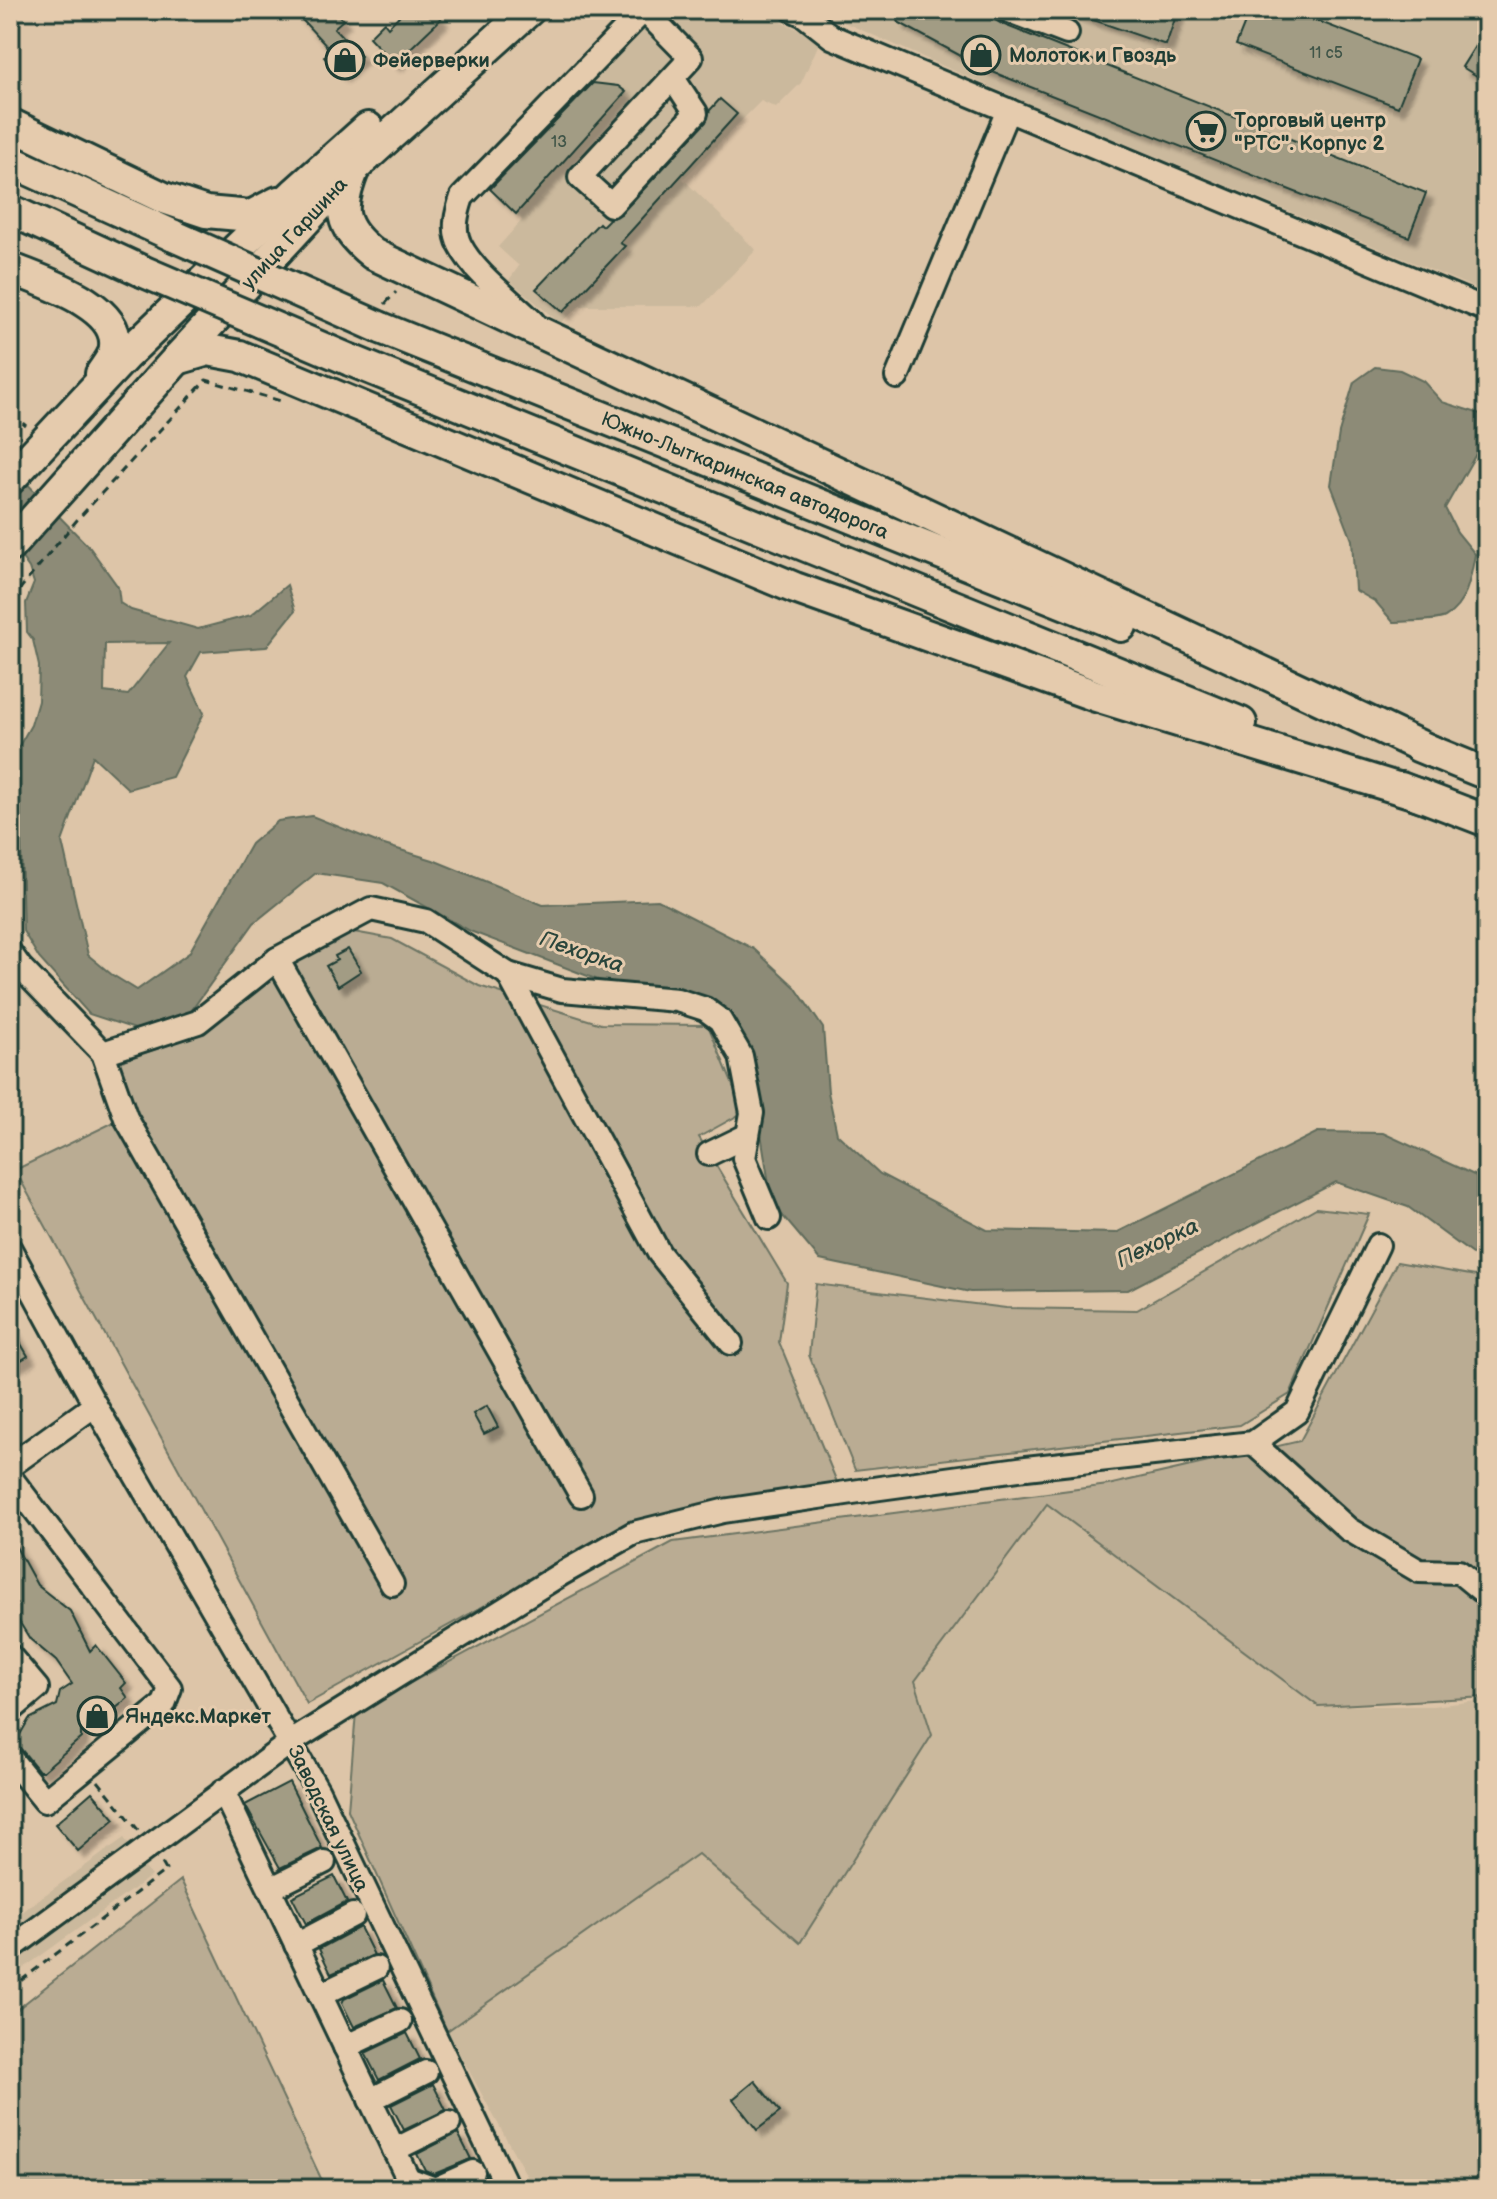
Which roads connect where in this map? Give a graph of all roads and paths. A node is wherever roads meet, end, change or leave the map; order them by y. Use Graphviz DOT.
graph roads {
  1 [pos="500,10"];
  2 [pos="529,10"];
  3 [pos="644,10"];
  4 [pos="1007,10"];
  5 [pos="802,12"];
  6 [pos="1067,33"];
  7 [pos="673,78"];
  8 [pos="1008,110"];
  9 [pos="10,124"];
  10 [pos="10,161"];
  11 [pos="354,168"];
  12 [pos="294,194"];
  13 [pos="10,210"];
  14 [pos="10,268"];
  15 [pos="1487,310"];
  16 [pos="533,322"];
  17 [pos="177,359"];
  18 [pos="897,377"];
  19 [pos="94,386"];
  20 [pos="10,479"];
  21 [pos="90,506"];
  22 [pos="10,546"];
  23 [pos="10,601"];
  24 [pos="1435,753"];
  25 [pos="1487,774"];
  26 [pos="1420,795"];
  27 [pos="1487,821"];
  28 [pos="10,953"];
  29 [pos="277,959"];
  30 [pos="508,974"];
  31 [pos="103,1053"];
  32 [pos="748,1135"];
  33 [pos="709,1154"];
  34 [pos="769,1218"];
  35 [pos="1378,1245"];
  36 [pos="10,1249"];
  37 [pos="731,1343"];
  38 [pos="95,1405"];
  39 [pos="1253,1443"];
  40 [pos="13,1461"];
  41 [pos="581,1495"];
  42 [pos="392,1584"];
  43 [pos="1487,1595"];
  44 [pos="10,1656"];
  45 [pos="10,1711"];
  46 [pos="291,1742"];
  47 [pos="10,1758"];
  48 [pos="86,1767"];
  49 [pos="223,1791"];
  50 [pos="149,1845"];
  51 [pos="324,1862"];
  52 [pos="270,1889"];
  53 [pos="353,1915"];
  54 [pos="296,1945"];
  55 [pos="10,1949"];
  56 [pos="376,1968"];
  57 [pos="10,1989"];
  58 [pos="320,1995"];
  59 [pos="400,2021"];
  60 [pos="345,2047"];
  61 [pos="426,2072"];
  62 [pos="370,2100"];
  63 [pos="449,2123"];
  64 [pos="394,2150"];
  65 [pos="473,2172"];
  66 [pos="411,2184"];
  67 [pos="508,2189"];
  1 -- 12 [label="main road, улица Гаршина"];
  2 -- 11 [label="main road, улица Гаршина"];
  3 -- 7 [label="street"];
  3 -- 16 [label="street"];
  4 -- 6 [label="street"];
  5 -- 8 [label="street"];
  7 -- 7 [label="street"];
  8 -- 15 [label="street"];
  8 -- 18 [label="street"];
  9 -- 12 [label="main road"];
  10 -- 24 [label="main road, Южно-Лыткаринская автодорога, bridge"];
  11 -- 17 [label="main road, улица Гаршина"];
  11 -- 24 [label="main road"];
  12 -- 19 [label="main road, улица Гаршина"];
  13 -- 26 [label="main road, Южно-Лыткаринская автодорога, bridge"];
  14 -- 19 [label="main road"];
  17 -- 22 [label="main road, улица Гаршина"];
  17 -- 26 [label="main road"];
  19 -- 20 [label="main road, улица Гаршина"];
  21 -- 23 [label="path"];
  24 -- 25 [label="main road, Южно-Лыткаринская автодорога"];
  26 -- 27 [label="main road, Южно-Лыткаринская автодорога"];
  28 -- 31 [label="street"];
  29 -- 30 [label="street"];
  29 -- 31 [label="street"];
  29 -- 41 [label="street"];
  30 -- 32 [label="street"];
  30 -- 37 [label="street"];
  31 -- 42 [label="street"];
  32 -- 33 [label="street"];
  32 -- 34 [label="street"];
  35 -- 39 [label="street"];
  36 -- 38 [label="street, Заводская улица"];
  38 -- 40 [label="street"];
  38 -- 46 [label="street, Заводская улица"];
  39 -- 43 [label="street"];
  39 -- 46 [label="street"];
  40 -- 48 [label="street"];
  44 -- 45 [label="street"];
  46 -- 49 [label="street"];
  46 -- 67 [label="street, Заводская улица"];
  47 -- 48 [label="street"];
  48 -- 50 [label="path"];
  49 -- 50 [label="street"];
  49 -- 52 [label="street"];
  50 -- 55 [label="street"];
  50 -- 57 [label="path"];
  51 -- 52 [label="street"];
  52 -- 54 [label="street"];
  53 -- 54 [label="street"];
  54 -- 58 [label="street"];
  56 -- 58 [label="street"];
  58 -- 60 [label="street"];
  59 -- 60 [label="street"];
  60 -- 62 [label="street"];
  61 -- 62 [label="street"];
  62 -- 64 [label="street"];
  63 -- 64 [label="street"];
  64 -- 66 [label="street"];
  65 -- 66 [label="street"];
}
